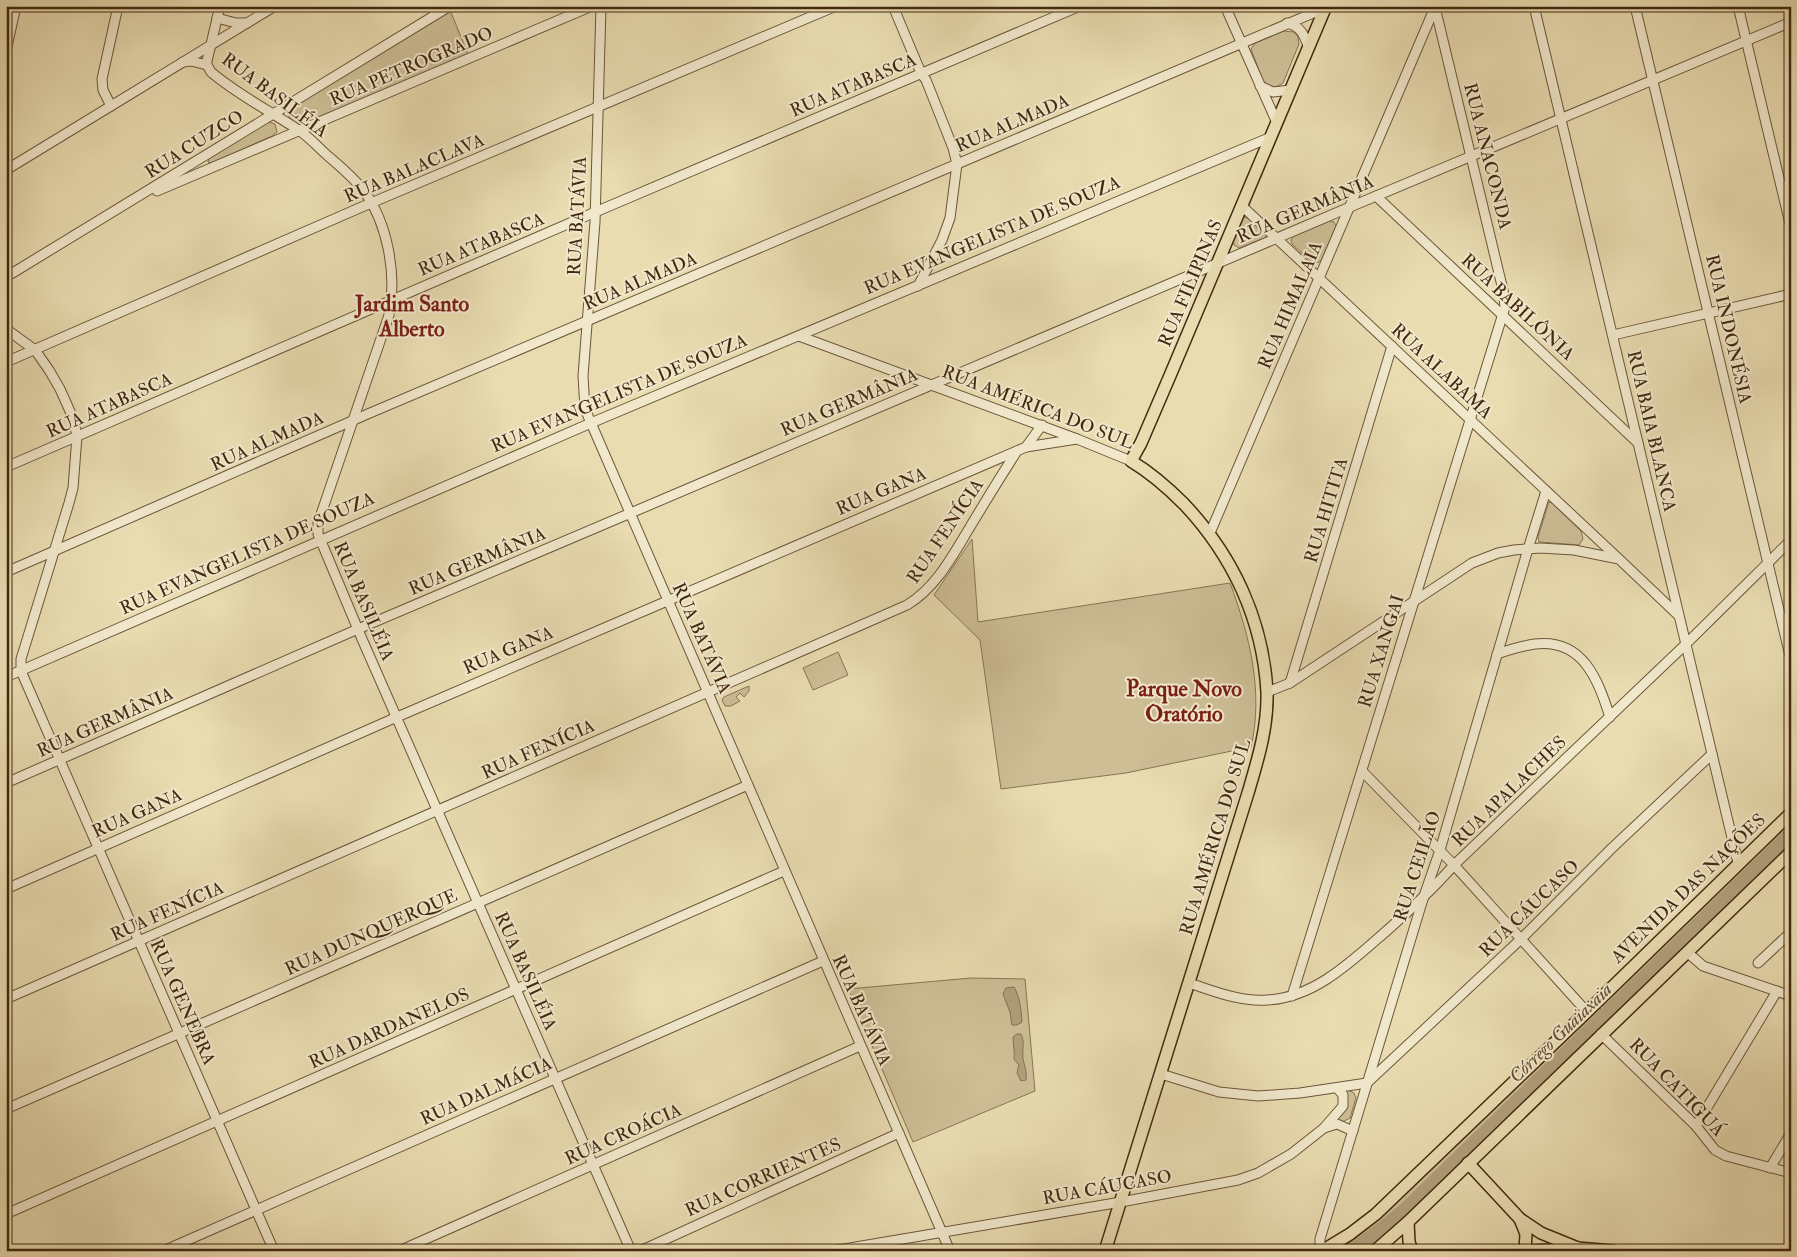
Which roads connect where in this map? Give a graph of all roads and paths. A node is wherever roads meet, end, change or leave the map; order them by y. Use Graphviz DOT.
graph roads {
  1 [pos="16,6"];
  2 [pos="118,6"];
  3 [pos="220,6"];
  4 [pos="275,6"];
  5 [pos="450,6"];
  6 [pos="592,6"];
  7 [pos="601,6"];
  8 [pos="836,6"];
  9 [pos="893,6"];
  10 [pos="1080,6"];
  11 [pos="1225,6"];
  12 [pos="1534,6"];
  13 [pos="1635,6"];
  14 [pos="1738,6"];
  15 [pos="1325,7"];
  16 [pos="1434,7"];
  17 [pos="217,18"];
  18 [pos="1791,22"];
  19 [pos="247,23"];
  20 [pos="1287,23"];
  21 [pos="1746,41"];
  22 [pos="1240,43"];
  23 [pos="211,44"];
  24 [pos="1308,46"];
  25 [pos="6,51"];
  26 [pos="183,62"];
  27 [pos="207,65"];
  28 [pos="921,73"];
  29 [pos="1652,78"];
  30 [pos="1260,86"];
  31 [pos="1290,90"];
  32 [pos="111,106"];
  33 [pos="599,108"];
  34 [pos="272,114"];
  35 [pos="1562,118"];
  36 [pos="1276,123"];
  37 [pos="300,131"];
  38 [pos="1271,137"];
  39 [pos="1248,147"];
  40 [pos="1471,157"];
  41 [pos="1262,159"];
  42 [pos="957,164"];
  43 [pos="6,170"];
  44 [pos="1376,196"];
  45 [pos="131,202"];
  46 [pos="372,203"];
  47 [pos="1242,206"];
  48 [pos="1350,207"];
  49 [pos="595,212"];
  50 [pos="1791,228"];
  51 [pos="1277,238"];
  52 [pos="1217,264"];
  53 [pos="6,277"];
  54 [pos="1319,278"];
  55 [pos="918,286"];
  56 [pos="1791,294"];
  57 [pos="392,299"];
  58 [pos="1708,313"];
  59 [pos="1502,315"];
  60 [pos="586,322"];
  61 [pos="6,329"];
  62 [pos="1613,335"];
  63 [pos="799,336"];
  64 [pos="1392,346"];
  65 [pos="34,350"];
  66 [pos="6,362"];
  67 [pos="932,384"];
  68 [pos="1470,420"];
  69 [pos="354,421"];
  70 [pos="591,423"];
  71 [pos="1042,425"];
  72 [pos="77,436"];
  73 [pos="1077,439"];
  74 [pos="1141,443"];
  75 [pos="1638,443"];
  76 [pos="1026,447"];
  77 [pos="1017,451"];
  78 [pos="1131,461"];
  79 [pos="6,467"];
  80 [pos="1144,469"];
  81 [pos="1546,491"];
  82 [pos="629,514"];
  83 [pos="1210,533"];
  84 [pos="1791,540"];
  85 [pos="320,541"];
  86 [pos="1528,549"];
  87 [pos="55,550"];
  88 [pos="1619,560"];
  89 [pos="1768,563"];
  90 [pos="6,572"];
  91 [pos="668,599"];
  92 [pos="1412,603"];
  93 [pos="1679,616"];
  94 [pos="358,629"];
  95 [pos="1686,644"];
  96 [pos="1497,654"];
  97 [pos="1791,660"];
  98 [pos="21,671"];
  99 [pos="6,677"];
  100 [pos="1290,683"];
  101 [pos="1267,692"];
  102 [pos="709,693"];
  103 [pos="397,717"];
  104 [pos="1610,717"];
  105 [pos="1712,754"];
  106 [pos="60,760"];
  107 [pos="1362,771"];
  108 [pos="6,783"];
  109 [pos="748,784"];
  110 [pos="438,811"];
  111 [pos="1791,813"];
  112 [pos="98,848"];
  113 [pos="1440,850"];
  114 [pos="1791,852"];
  115 [pos="1738,863"];
  116 [pos="1454,865"];
  117 [pos="784,871"];
  118 [pos="6,889"];
  119 [pos="1422,899"];
  120 [pos="478,902"];
  121 [pos="1791,932"];
  122 [pos="1521,939"];
  123 [pos="139,941"];
  124 [pos="1687,952"];
  125 [pos="823,961"];
  126 [pos="1758,963"];
  127 [pos="1189,983"];
  128 [pos="516,989"];
  129 [pos="1776,991"];
  130 [pos="1292,996"];
  131 [pos="1791,996"];
  132 [pos="6,1000"];
  133 [pos="1587,1012"];
  134 [pos="179,1033"];
  135 [pos="1601,1034"];
  136 [pos="860,1046"];
  137 [pos="1161,1074"];
  138 [pos="555,1078"];
  139 [pos="1367,1083"];
  140 [pos="1337,1088"];
  141 [pos="6,1109"];
  142 [pos="218,1121"];
  143 [pos="1696,1126"];
  144 [pos="1324,1128"];
  145 [pos="1353,1131"];
  146 [pos="899,1133"];
  147 [pos="1791,1133"];
  148 [pos="1468,1163"];
  149 [pos="594,1166"];
  150 [pos="1770,1168"];
  151 [pos="1791,1173"];
  152 [pos="1121,1202"];
  153 [pos="256,1210"];
  154 [pos="6,1214"];
  155 [pos="1520,1219"];
  156 [pos="1408,1222"];
  157 [pos="942,1232"];
  158 [pos="1578,1248"];
  159 [pos="163,1251"];
  160 [pos="274,1251"];
  161 [pos="399,1251"];
  162 [pos="631,1251"];
  163 [pos="640,1251"];
  164 [pos="832,1251"];
  165 [pos="950,1251"];
  166 [pos="1105,1251"];
  167 [pos="1321,1251"];
  168 [pos="1375,1251"];
  169 [pos="1412,1251"];
  170 [pos="1525,1251"];
  171 [pos="1533,1251"];
  172 [pos="1613,1251"];
  1 -- 25 [label="street"];
  2 -- 32 [label="street"];
  3 -- 17 [label="street, RUA BASILÉIA"];
  4 -- 19 [label="street"];
  5 -- 34 [label="street, RUA CUZCO"];
  6 -- 37 [label="street, RUA PETROGRADO"];
  7 -- 33 [label="street, RUA BATÁVIA"];
  8 -- 33 [label="street, RUA BALACLAVA"];
  9 -- 28 [label="street"];
  10 -- 28 [label="street, RUA ATABASCA"];
  11 -- 22 [label="street"];
  12 -- 35 [label="street, RUA BAIA BLANCA"];
  13 -- 29 [label="street, RUA INDONÉSIA"];
  14 -- 21 [label="street"];
  15 -- 20 [label="street, RUA ALMADA"];
  15 -- 24 [label="main road"];
  16 -- 40 [label="street, RUA ANACONDA"];
  16 -- 48 [label="street, RUA HIMALAIA"];
  17 -- 19 [label="street"];
  17 -- 23 [label="street, RUA BASILÉIA"];
  18 -- 21 [label="street, RUA GERMÂNIA"];
  19 -- 23 [label="street"];
  20 -- 22 [label="street, RUA ALMADA"];
  20 -- 24 [label="street"];
  21 -- 29 [label="street, RUA GERMÂNIA"];
  21 -- 50 [label="street"];
  22 -- 30 [label="street"];
  22 -- 42 [label="street, RUA ALMADA"];
  23 -- 26 [label="street"];
  23 -- 27 [label="street, RUA BASILÉIA"];
  24 -- 31 [label="main road"];
  26 -- 27 [label="street"];
  26 -- 32 [label="street"];
  27 -- 34 [label="street, RUA BASILÉIA"];
  28 -- 42 [label="street"];
  28 -- 49 [label="street, RUA ATABASCA"];
  29 -- 35 [label="street, RUA GERMÂNIA"];
  29 -- 58 [label="street, RUA INDONÉSIA"];
  30 -- 31 [label="street"];
  30 -- 36 [label="street"];
  31 -- 36 [label="main road"];
  32 -- 43 [label="street"];
  33 -- 46 [label="street, RUA BALACLAVA"];
  33 -- 49 [label="street, RUA BATÁVIA"];
  34 -- 37 [label="street, RUA BASILÉIA"];
  34 -- 45 [label="street, RUA CUZCO"];
  35 -- 40 [label="street, RUA GERMÂNIA"];
  35 -- 62 [label="street, RUA BAIA BLANCA"];
  36 -- 38 [label="main road"];
  37 -- 45 [label="street, RUA PETROGRADO"];
  37 -- 46 [label="street, RUA BASILÉIA"];
  38 -- 39 [label="street, RUA EVANGELISTA DE SOUZA"];
  38 -- 41 [label="main road, RUA FILIPINAS"];
  39 -- 41 [label="street"];
  39 -- 55 [label="street, RUA EVANGELISTA DE SOUZA"];
  40 -- 44 [label="street, RUA GERMÂNIA"];
  40 -- 59 [label="street, RUA ANACONDA"];
  41 -- 47 [label="main road, RUA FILIPINAS"];
  42 -- 55 [label="street"];
  42 -- 60 [label="street, RUA ALMADA"];
  44 -- 48 [label="street, RUA GERMÂNIA"];
  44 -- 59 [label="street, RUA BABILÔNIA"];
  45 -- 53 [label="street, RUA CUZCO"];
  46 -- 57 [label="street, RUA BASILÉIA"];
  46 -- 65 [label="street, RUA BALACLAVA"];
  47 -- 51 [label="street, RUA ALABAMA"];
  47 -- 52 [label="main road, RUA FILIPINAS"];
  48 -- 51 [label="street, RUA GERMÂNIA"];
  48 -- 54 [label="street, RUA HIMALAIA"];
  49 -- 57 [label="street, RUA ATABASCA"];
  49 -- 60 [label="street, RUA BATÁVIA"];
  51 -- 52 [label="street, RUA GERMÂNIA"];
  51 -- 54 [label="street, RUA ALABAMA"];
  52 -- 67 [label="street, RUA GERMÂNIA"];
  52 -- 74 [label="main road, RUA FILIPINAS"];
  54 -- 64 [label="street, RUA ALABAMA"];
  54 -- 83 [label="street, RUA HIMALAIA"];
  55 -- 63 [label="street, RUA EVANGELISTA DE SOUZA"];
  56 -- 58 [label="street"];
  57 -- 69 [label="street, RUA BASILÉIA"];
  57 -- 72 [label="street, RUA ATABASCA"];
  58 -- 62 [label="street"];
  58 -- 89 [label="street, RUA INDONÉSIA"];
  59 -- 68 [label="street, RUA XANGAI"];
  59 -- 75 [label="street, RUA BABILÔNIA"];
  60 -- 69 [label="street, RUA ALMADA"];
  60 -- 70 [label="street, RUA BATÁVIA"];
  61 -- 65 [label="street"];
  62 -- 75 [label="street, RUA BAIA BLANCA"];
  63 -- 67 [label="street, RUA AMÉRICA DO SUL"];
  63 -- 70 [label="street, RUA EVANGELISTA DE SOUZA"];
  64 -- 68 [label="street, RUA ALABAMA"];
  64 -- 100 [label="street, RUA HITITA"];
  65 -- 66 [label="street, RUA BALACLAVA"];
  65 -- 72 [label="street"];
  67 -- 71 [label="street, RUA AMÉRICA DO SUL"];
  67 -- 82 [label="street, RUA GERMÂNIA"];
  68 -- 81 [label="street, RUA ALABAMA"];
  68 -- 92 [label="street, RUA XANGAI"];
  69 -- 85 [label="street, RUA BASILÉIA"];
  69 -- 87 [label="street, RUA ALMADA"];
  70 -- 82 [label="street, RUA BATÁVIA"];
  70 -- 85 [label="street, RUA EVANGELISTA DE SOUZA"];
  71 -- 73 [label="street, RUA AMÉRICA DO SUL"];
  71 -- 76 [label="street"];
  72 -- 79 [label="street, RUA ATABASCA"];
  72 -- 87 [label="street"];
  73 -- 76 [label="street, RUA GANA"];
  73 -- 78 [label="street, RUA AMÉRICA DO SUL"];
  74 -- 78 [label="main road, RUA FILIPINAS"];
  74 -- 80 [label="main road, RUA FILIPINAS"];
  75 -- 93 [label="street, RUA BAIA BLANCA"];
  76 -- 77 [label="street, RUA GANA"];
  77 -- 91 [label="street, RUA GANA"];
  77 -- 102 [label="street, RUA FENÍCIA"];
  78 -- 80 [label="main road, RUA AMÉRICA DO SUL"];
  80 -- 83 [label="main road, RUA AMÉRICA DO SUL"];
  81 -- 86 [label="street, RUA CEILÃO"];
  81 -- 88 [label="street, RUA ALABAMA"];
  82 -- 91 [label="street, RUA BATÁVIA"];
  82 -- 94 [label="street, RUA GERMÂNIA"];
  83 -- 101 [label="main road, RUA AMÉRICA DO SUL"];
  84 -- 89 [label="street, RUA APALACHES"];
  85 -- 94 [label="street, RUA BASILÉIA"];
  85 -- 98 [label="street, RUA EVANGELISTA DE SOUZA"];
  86 -- 88 [label="street"];
  86 -- 92 [label="street"];
  86 -- 96 [label="street, RUA CEILÃO"];
  87 -- 90 [label="street, RUA ALMADA"];
  87 -- 98 [label="street"];
  88 -- 93 [label="street, RUA ALABAMA"];
  89 -- 95 [label="street, RUA APALACHES"];
  89 -- 97 [label="street, RUA INDONÉSIA"];
  91 -- 102 [label="street, RUA BATÁVIA"];
  91 -- 103 [label="street, RUA GANA"];
  92 -- 100 [label="street"];
  92 -- 107 [label="street, RUA XANGAI"];
  93 -- 95 [label="street, RUA BAIA BLANCA"];
  94 -- 103 [label="street, RUA BASILÉIA"];
  94 -- 106 [label="street, RUA GERMÂNIA"];
  95 -- 104 [label="street, RUA APALACHES"];
  95 -- 105 [label="street, RUA BAIA BLANCA"];
  96 -- 104 [label="street"];
  96 -- 113 [label="street, RUA CEILÃO"];
  98 -- 99 [label="street, RUA EVANGELISTA DE SOUZA"];
  98 -- 106 [label="street, RUA GENEBRA"];
  100 -- 101 [label="street"];
  101 -- 127 [label="main road, RUA AMÉRICA DO SUL"];
  102 -- 109 [label="street, RUA BATÁVIA"];
  102 -- 110 [label="street, RUA FENÍCIA"];
  103 -- 110 [label="street, RUA BASILÉIA"];
  103 -- 112 [label="street, RUA GANA"];
  104 -- 116 [label="street, RUA APALACHES"];
  105 -- 115 [label="street, RUA BAIA BLANCA"];
  105 -- 122 [label="street, RUA CÁUCASO"];
  106 -- 108 [label="street, RUA GERMÂNIA"];
  106 -- 112 [label="street, RUA GENEBRA"];
  107 -- 113 [label="street"];
  107 -- 130 [label="street, RUA XANGAI"];
  109 -- 117 [label="street, RUA BATÁVIA"];
  109 -- 120 [label="street, RUA DUNQUERQUE"];
  110 -- 120 [label="street, RUA BASILÉIA"];
  110 -- 123 [label="street, RUA FENÍCIA"];
  111 -- 115 [label="main road, AVENIDA DAS NAÇÕES"];
  112 -- 118 [label="street, RUA GANA"];
  112 -- 123 [label="street, RUA GENEBRA"];
  113 -- 116 [label="street"];
  113 -- 119 [label="street, RUA CEILÃO"];
  114 -- 124 [label="main road"];
  115 -- 133 [label="main road, AVENIDA DAS NAÇÕES"];
  116 -- 119 [label="street, RUA APALACHES"];
  116 -- 122 [label="street"];
  117 -- 125 [label="street, RUA BATÁVIA"];
  117 -- 128 [label="street, RUA DARDANELOS"];
  119 -- 130 [label="street, RUA APALACHES"];
  119 -- 139 [label="street, RUA CEILÃO"];
  120 -- 128 [label="street, RUA BASILÉIA"];
  120 -- 134 [label="street, RUA DUNQUERQUE"];
  121 -- 126 [label="street"];
  122 -- 133 [label="street"];
  122 -- 139 [label="street, RUA CÁUCASO"];
  123 -- 132 [label="street, RUA FENÍCIA"];
  123 -- 134 [label="street, RUA GENEBRA"];
  124 -- 129 [label="street"];
  124 -- 135 [label="main road"];
  125 -- 136 [label="street, RUA BATÁVIA"];
  125 -- 138 [label="street, RUA DALMÁCIA"];
  127 -- 130 [label="street, RUA APALACHES"];
  127 -- 137 [label="main road, RUA AMÉRICA DO SUL"];
  128 -- 138 [label="street, RUA BASILÉIA"];
  128 -- 142 [label="street, RUA DARDANELOS"];
  129 -- 131 [label="street"];
  129 -- 143 [label="street"];
  133 -- 167 [label="main road, AVENIDA DAS NAÇÕES"];
  134 -- 141 [label="street, RUA DUNQUERQUE"];
  134 -- 142 [label="street, RUA GENEBRA"];
  135 -- 143 [label="street, RUA CATIGUÁ"];
  135 -- 148 [label="main road"];
  136 -- 146 [label="street, RUA BATÁVIA"];
  136 -- 149 [label="street, RUA CROÁCIA"];
  137 -- 140 [label="street"];
  137 -- 152 [label="main road, RUA AMÉRICA DO SUL"];
  138 -- 149 [label="street, RUA BASILÉIA"];
  138 -- 153 [label="street, RUA DALMÁCIA"];
  139 -- 140 [label="street"];
  139 -- 145 [label="street, RUA CEILÃO"];
  140 -- 144 [label="street, RUA CÁUCASO"];
  142 -- 153 [label="street, RUA GENEBRA"];
  142 -- 154 [label="street, RUA DARDANELOS"];
  143 -- 150 [label="street, RUA CATIGUÁ"];
  144 -- 145 [label="street"];
  144 -- 152 [label="street, RUA CÁUCASO"];
  145 -- 167 [label="street, RUA CEILÃO"];
  146 -- 157 [label="street, RUA BATÁVIA"];
  146 -- 163 [label="street, RUA CORRIENTES"];
  147 -- 150 [label="street"];
  148 -- 155 [label="main road"];
  148 -- 156 [label="main road"];
  149 -- 161 [label="street, RUA CROÁCIA"];
  149 -- 162 [label="street, RUA BASILÉIA"];
  150 -- 151 [label="street, RUA CATIGUÁ"];
  152 -- 157 [label="street, RUA CÁUCASO"];
  152 -- 166 [label="main road, RUA AMÉRICA DO SUL"];
  153 -- 159 [label="street, RUA DALMÁCIA"];
  153 -- 160 [label="street, RUA GENEBRA"];
  155 -- 158 [label="main road"];
  155 -- 170 [label="main road"];
  156 -- 168 [label="main road"];
  156 -- 169 [label="main road"];
  157 -- 164 [label="street, RUA CÁUCASO"];
  157 -- 165 [label="street, RUA BATÁVIA"];
  158 -- 171 [label="main road"];
  158 -- 172 [label="main road"];
}
